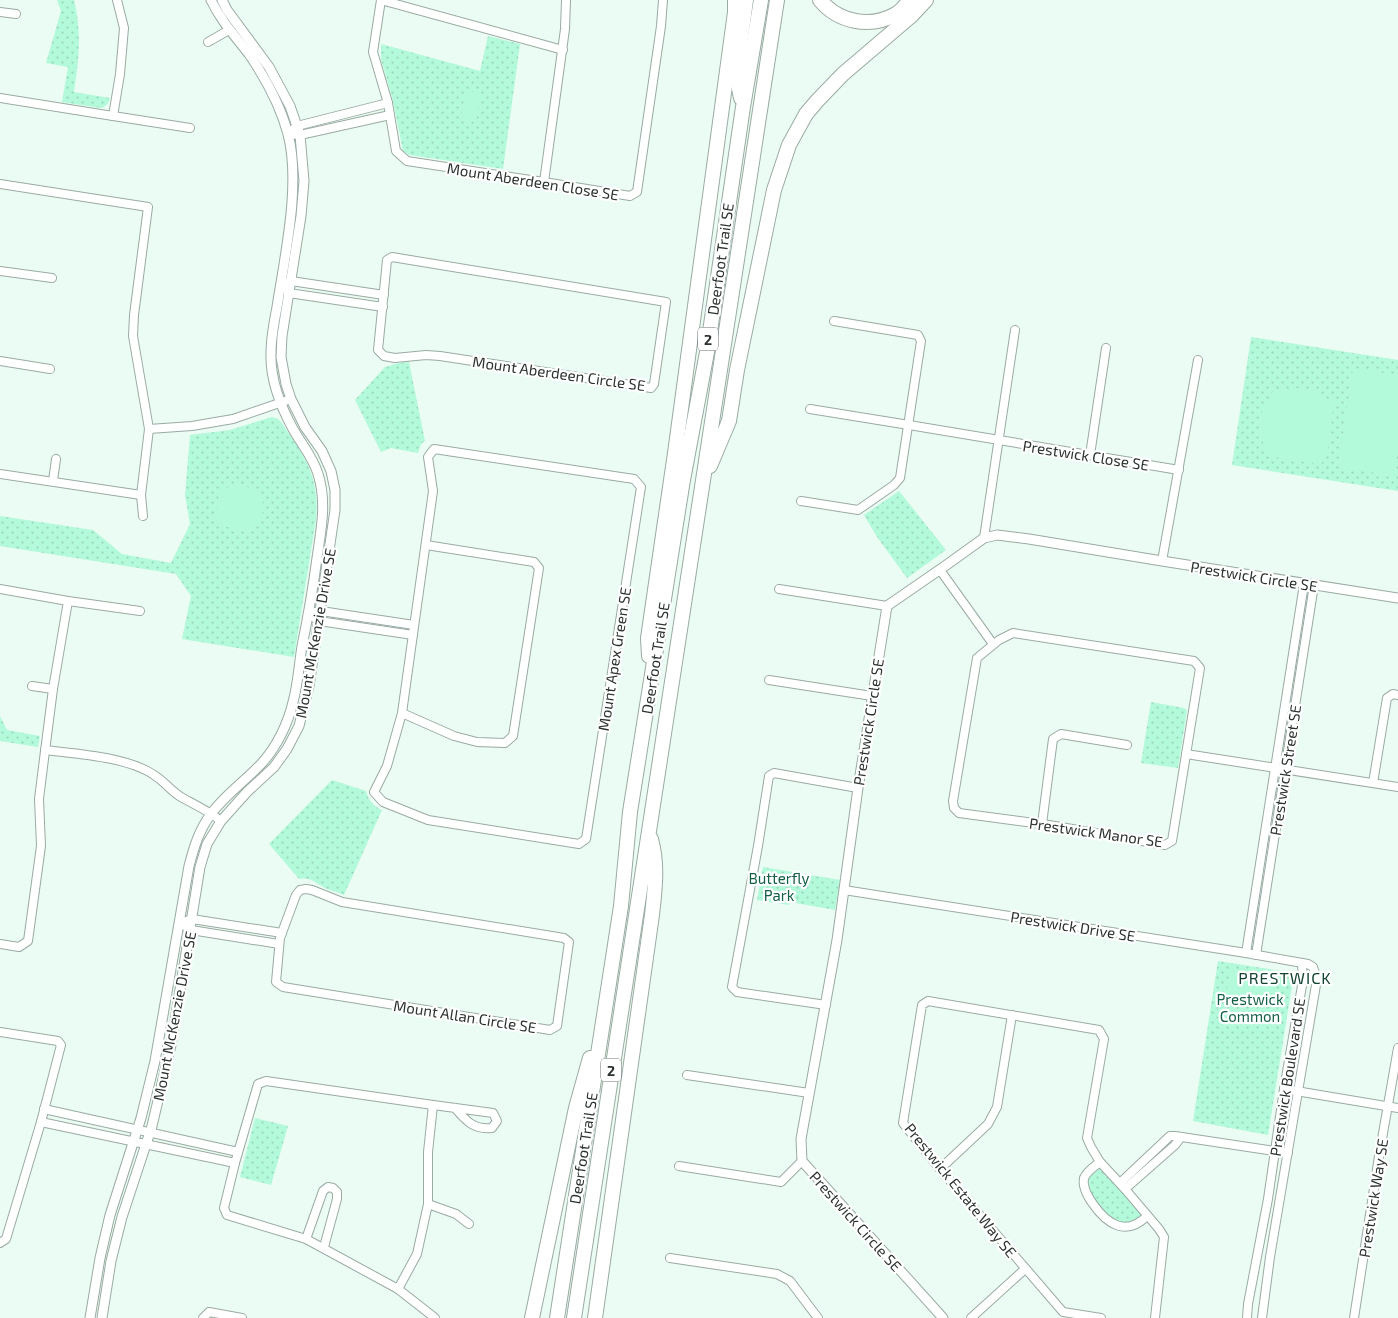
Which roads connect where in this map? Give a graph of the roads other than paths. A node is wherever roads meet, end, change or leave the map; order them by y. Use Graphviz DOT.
graph roads {
  1 [pos="117,0"];
  2 [pos="211,0"];
  3 [pos="222,0"];
  4 [pos="381,0"];
  5 [pos="566,0"];
  6 [pos="663,0"];
  7 [pos="735,0"];
  8 [pos="746,0"];
  9 [pos="761,0"];
  10 [pos="777,0"];
  11 [pos="820,0"];
  12 [pos="910,0"];
  13 [pos="920,0"];
  14 [pos="926,0"];
  15 [pos="0,12"];
  16 [pos="16,14"];
  17 [pos="911,16"];
  18 [pos="229,30"];
  19 [pos="208,42"];
  20 [pos="563,50"];
  21 [pos="0,98"];
  22 [pos="388,103"];
  23 [pos="743,107"];
  24 [pos="390,115"];
  25 [pos="112,116"];
  26 [pos="297,126"];
  27 [pos="190,128"];
  28 [pos="288,134"];
  29 [pos="300,135"];
  30 [pos="544,182"];
  31 [pos="0,184"];
  32 [pos="0,271"];
  33 [pos="52,278"];
  34 [pos="291,281"];
  35 [pos="280,284"];
  36 [pos="289,293"];
  37 [pos="384,295"];
  38 [pos="383,307"];
  39 [pos="834,321"];
  40 [pos="1015,330"];
  41 [pos="1106,348"];
  42 [pos="1198,360"];
  43 [pos="0,361"];
  44 [pos="50,369"];
  45 [pos="291,399"];
  46 [pos="281,403"];
  47 [pos="810,409"];
  48 [pos="909,425"];
  49 [pos="149,429"];
  50 [pos="999,440"];
  51 [pos="1090,455"];
  52 [pos="56,459"];
  53 [pos="1179,470"];
  54 [pos="0,474"];
  55 [pos="53,481"];
  56 [pos="702,485"];
  57 [pos="142,496"];
  58 [pos="801,501"];
  59 [pos="143,516"];
  60 [pos="984,538"];
  61 [pos="426,545"];
  62 [pos="1162,561"];
  63 [pos="940,570"];
  64 [pos="1304,584"];
  65 [pos="1314,586"];
  66 [pos="0,589"];
  67 [pos="779,589"];
  68 [pos="1398,598"];
  69 [pos="68,601"];
  70 [pos="887,606"];
  71 [pos="321,610"];
  72 [pos="140,611"];
  73 [pos="308,614"];
  74 [pos="319,621"];
  75 [pos="414,625"];
  76 [pos="413,635"];
  77 [pos="993,644"];
  78 [pos="651,678"];
  79 [pos="769,680"];
  80 [pos="32,686"];
  81 [pos="53,689"];
  82 [pos="1398,695"];
  83 [pos="872,696"];
  84 [pos="402,713"];
  85 [pos="1127,745"];
  86 [pos="45,750"];
  87 [pos="1186,754"];
  88 [pos="1275,768"];
  89 [pos="1285,770"];
  90 [pos="1373,783"];
  91 [pos="1398,787"];
  92 [pos="858,788"];
  93 [pos="211,813"];
  94 [pos="221,821"];
  95 [pos="1042,824"];
  96 [pos="649,832"];
  97 [pos="844,890"];
  98 [pos="192,919"];
  99 [pos="180,923"];
  100 [pos="191,930"];
  101 [pos="282,933"];
  102 [pos="0,944"];
  103 [pos="279,944"];
  104 [pos="1246,953"];
  105 [pos="1256,955"];
  106 [pos="1302,963"];
  107 [pos="607,998"];
  108 [pos="826,1005"];
  109 [pos="1012,1015"];
  110 [pos="0,1032"];
  111 [pos="1398,1048"];
  112 [pos="687,1075"];
  113 [pos="1284,1089"];
  114 [pos="1298,1092"];
  115 [pos="809,1093"];
  116 [pos="433,1105"];
  117 [pos="1388,1106"];
  118 [pos="455,1108"];
  119 [pos="1398,1108"];
  120 [pos="44,1109"];
  121 [pos="41,1122"];
  122 [pos="138,1130"];
  123 [pos="150,1132"];
  124 [pos="134,1141"];
  125 [pos="146,1144"];
  126 [pos="238,1152"];
  127 [pos="1274,1152"];
  128 [pos="1288,1153"];
  129 [pos="802,1161"];
  130 [pos="1100,1162"];
  131 [pos="235,1163"];
  132 [pos="679,1166"];
  133 [pos="940,1169"];
  134 [pos="1123,1186"];
  135 [pos="428,1204"];
  136 [pos="1147,1216"];
  137 [pos="469,1224"];
  138 [pos="306,1239"];
  139 [pos="0,1243"];
  140 [pos="324,1247"];
  141 [pos="670,1258"];
  142 [pos="1025,1269"];
  143 [pos="398,1289"];
  144 [pos="90,1318"];
  145 [pos="102,1318"];
  146 [pos="203,1318"];
  147 [pos="242,1318"];
  148 [pos="435,1318"];
  149 [pos="532,1318"];
  150 [pos="557,1318"];
  151 [pos="574,1318"];
  152 [pos="594,1318"];
  153 [pos="818,1318"];
  154 [pos="943,1318"];
  155 [pos="971,1318"];
  156 [pos="1101,1318"];
  157 [pos="1155,1318"];
  158 [pos="1247,1318"];
  159 [pos="1262,1318"];
  160 [pos="1354,1318"];
  1 -- 25 [label="street"];
  2 -- 18 [label="street, Mount McKenzie Drive SE"];
  3 -- 26 [label="street, Mount McKenzie Drive SE"];
  4 -- 20 [label="street"];
  4 -- 22 [label="street, Mount Aberdeen Close SE"];
  5 -- 20 [label="street"];
  6 -- 30 [label="street, Mount Aberdeen Close SE"];
  7 -- 78 [label="highway"];
  8 -- 23 [label="highway"];
  9 -- 23 [label="highway, Deerfoot Trail SE / 2"];
  10 -- 56 [label="highway, Deerfoot Trail SE / 2"];
  11 -- 12 [label="highway"];
  13 -- 17 [label="highway"];
  14 -- 17 [label="highway"];
  15 -- 16 [label="street"];
  17 -- 56 [label="highway"];
  18 -- 19 [label="street"];
  18 -- 28 [label="street, Mount McKenzie Drive SE"];
  20 -- 30 [label="street"];
  21 -- 25 [label="street"];
  22 -- 24 [label="street, Mount Aberdeen Close SE"];
  22 -- 26 [label="street"];
  23 -- 78 [label="highway, Deerfoot Trail SE / 2"];
  24 -- 29 [label="street"];
  24 -- 30 [label="street, Mount Aberdeen Close SE"];
  25 -- 27 [label="street"];
  26 -- 28 [label="street"];
  26 -- 29 [label="street, Mount McKenzie Drive SE"];
  28 -- 29 [label="street"];
  28 -- 35 [label="street, Mount McKenzie Drive SE"];
  29 -- 34 [label="street, Mount McKenzie Drive SE"];
  31 -- 49 [label="street"];
  32 -- 33 [label="street"];
  34 -- 35 [label="street"];
  34 -- 36 [label="street, Mount McKenzie Drive SE"];
  34 -- 37 [label="street"];
  35 -- 36 [label="street"];
  35 -- 46 [label="street, Mount McKenzie Drive SE"];
  36 -- 38 [label="street"];
  36 -- 45 [label="street, Mount McKenzie Drive SE"];
  37 -- 38 [label="street, Mount Aberdeen Circle SE"];
  37 -- 38 [label="street, Mount Aberdeen Circle SE"];
  39 -- 48 [label="street"];
  40 -- 50 [label="street"];
  41 -- 51 [label="street"];
  42 -- 53 [label="street"];
  43 -- 44 [label="street"];
  45 -- 46 [label="street"];
  45 -- 71 [label="street, Mount McKenzie Drive SE"];
  46 -- 49 [label="street"];
  46 -- 73 [label="street, Mount McKenzie Drive SE"];
  47 -- 48 [label="street, Prestwick Close SE"];
  48 -- 50 [label="street, Prestwick Close SE"];
  48 -- 58 [label="street"];
  49 -- 57 [label="street"];
  50 -- 51 [label="street, Prestwick Close SE"];
  50 -- 60 [label="street"];
  51 -- 53 [label="street, Prestwick Close SE"];
  52 -- 55 [label="street"];
  53 -- 62 [label="street"];
  54 -- 55 [label="street"];
  55 -- 57 [label="street"];
  56 -- 96 [label="highway, Deerfoot Trail SE / 2"];
  57 -- 59 [label="street"];
  60 -- 62 [label="street, Prestwick Circle SE"];
  60 -- 63 [label="street"];
  61 -- 75 [label="street, Mount Apex Green SE"];
  61 -- 84 [label="street"];
  61 -- 84 [label="street, Mount Apex Green SE"];
  62 -- 64 [label="street, Prestwick Circle SE"];
  63 -- 70 [label="street"];
  63 -- 77 [label="street"];
  64 -- 65 [label="street, Prestwick Circle SE"];
  64 -- 88 [label="street, Prestwick Street SE"];
  65 -- 68 [label="street, Prestwick Circle SE"];
  65 -- 89 [label="street, Prestwick Street SE"];
  66 -- 69 [label="street"];
  67 -- 70 [label="street"];
  69 -- 72 [label="street"];
  69 -- 81 [label="street"];
  70 -- 83 [label="street, Prestwick Circle SE"];
  71 -- 73 [label="street"];
  71 -- 74 [label="street, Mount McKenzie Drive SE"];
  71 -- 75 [label="street"];
  73 -- 74 [label="street"];
  73 -- 93 [label="street, Mount McKenzie Drive SE"];
  74 -- 76 [label="street"];
  74 -- 94 [label="street, Mount McKenzie Drive SE"];
  75 -- 76 [label="street, Mount Apex Green SE"];
  76 -- 84 [label="street, Mount Apex Green SE"];
  77 -- 87 [label="street, Prestwick Manor SE"];
  77 -- 95 [label="street, Prestwick Manor SE"];
  78 -- 107 [label="highway, Deerfoot Trail SE / 2"];
  79 -- 83 [label="street"];
  80 -- 81 [label="street"];
  81 -- 86 [label="street"];
  82 -- 90 [label="street"];
  83 -- 92 [label="street, Prestwick Circle SE"];
  85 -- 95 [label="street"];
  86 -- 93 [label="street"];
  86 -- 102 [label="street"];
  87 -- 88 [label="street"];
  87 -- 95 [label="street, Prestwick Manor SE"];
  88 -- 89 [label="street"];
  88 -- 104 [label="street, Prestwick Street SE"];
  89 -- 90 [label="street"];
  89 -- 105 [label="street, Prestwick Street SE"];
  90 -- 91 [label="street"];
  92 -- 97 [label="street, Prestwick Circle SE"];
  92 -- 108 [label="street"];
  93 -- 94 [label="street"];
  93 -- 99 [label="street, Mount McKenzie Drive SE"];
  94 -- 98 [label="street, Mount McKenzie Drive SE"];
  96 -- 151 [label="highway, Deerfoot Trail SE / 2"];
  96 -- 152 [label="highway"];
  97 -- 104 [label="street, Prestwick Drive SE"];
  97 -- 108 [label="street, Prestwick Circle SE"];
  98 -- 99 [label="street"];
  98 -- 100 [label="street, Mount McKenzie Drive SE"];
  98 -- 101 [label="street"];
  99 -- 100 [label="street"];
  99 -- 122 [label="street, Mount McKenzie Drive SE"];
  100 -- 103 [label="street"];
  100 -- 123 [label="street, Mount McKenzie Drive SE"];
  101 -- 103 [label="street, Mount Allan Circle SE"];
  101 -- 103 [label="street, Mount Allan Circle SE"];
  104 -- 105 [label="street, Prestwick Drive SE"];
  105 -- 106 [label="street, Prestwick Drive SE"];
  106 -- 113 [label="street, Prestwick Boulevard SE"];
  106 -- 114 [label="street, Prestwick Boulevard SE"];
  107 -- 149 [label="highway"];
  107 -- 150 [label="highway, Deerfoot Trail SE / 2"];
  108 -- 115 [label="street, Prestwick Circle SE"];
  109 -- 130 [label="street, Prestwick Estate Way SE"];
  109 -- 133 [label="street"];
  109 -- 133 [label="street, Prestwick Estate Way SE"];
  110 -- 120 [label="street"];
  111 -- 117 [label="street, Prestwick Way SE"];
  112 -- 115 [label="street"];
  113 -- 114 [label="street"];
  113 -- 127 [label="street, Prestwick Boulevard SE"];
  114 -- 117 [label="street"];
  114 -- 128 [label="street, Prestwick Boulevard SE"];
  115 -- 129 [label="street, Prestwick Circle SE"];
  116 -- 118 [label="street"];
  116 -- 126 [label="street"];
  116 -- 135 [label="street"];
  117 -- 119 [label="street"];
  117 -- 160 [label="street, Prestwick Way SE"];
  118 -- 118 [label="street"];
  120 -- 121 [label="street"];
  120 -- 122 [label="street"];
  121 -- 124 [label="street"];
  121 -- 139 [label="street"];
  122 -- 123 [label="street"];
  122 -- 124 [label="street, Mount McKenzie Drive SE"];
  123 -- 125 [label="street, Mount McKenzie Drive SE"];
  123 -- 126 [label="street"];
  124 -- 125 [label="street"];
  124 -- 144 [label="street, Mount McKenzie Drive SE"];
  125 -- 131 [label="street"];
  125 -- 145 [label="street, Mount McKenzie Drive SE"];
  126 -- 131 [label="street"];
  127 -- 128 [label="street"];
  127 -- 134 [label="street"];
  127 -- 158 [label="street, Prestwick Boulevard SE"];
  128 -- 159 [label="street, Prestwick Boulevard SE"];
  129 -- 132 [label="street"];
  129 -- 154 [label="street, Prestwick Circle SE"];
  130 -- 134 [label="street, Prestwick Estate Way SE"];
  130 -- 136 [label="street"];
  131 -- 138 [label="street"];
  133 -- 142 [label="street, Prestwick Estate Way SE"];
  134 -- 136 [label="street, Prestwick Estate Way SE"];
  135 -- 137 [label="street"];
  135 -- 143 [label="street"];
  136 -- 157 [label="street, Prestwick Estate Way SE"];
  138 -- 140 [label="street"];
  138 -- 140 [label="street"];
  140 -- 143 [label="street"];
  141 -- 153 [label="street"];
  142 -- 155 [label="street"];
  142 -- 156 [label="street, Prestwick Estate Way SE"];
  143 -- 148 [label="street"];
  146 -- 147 [label="street"];
}
